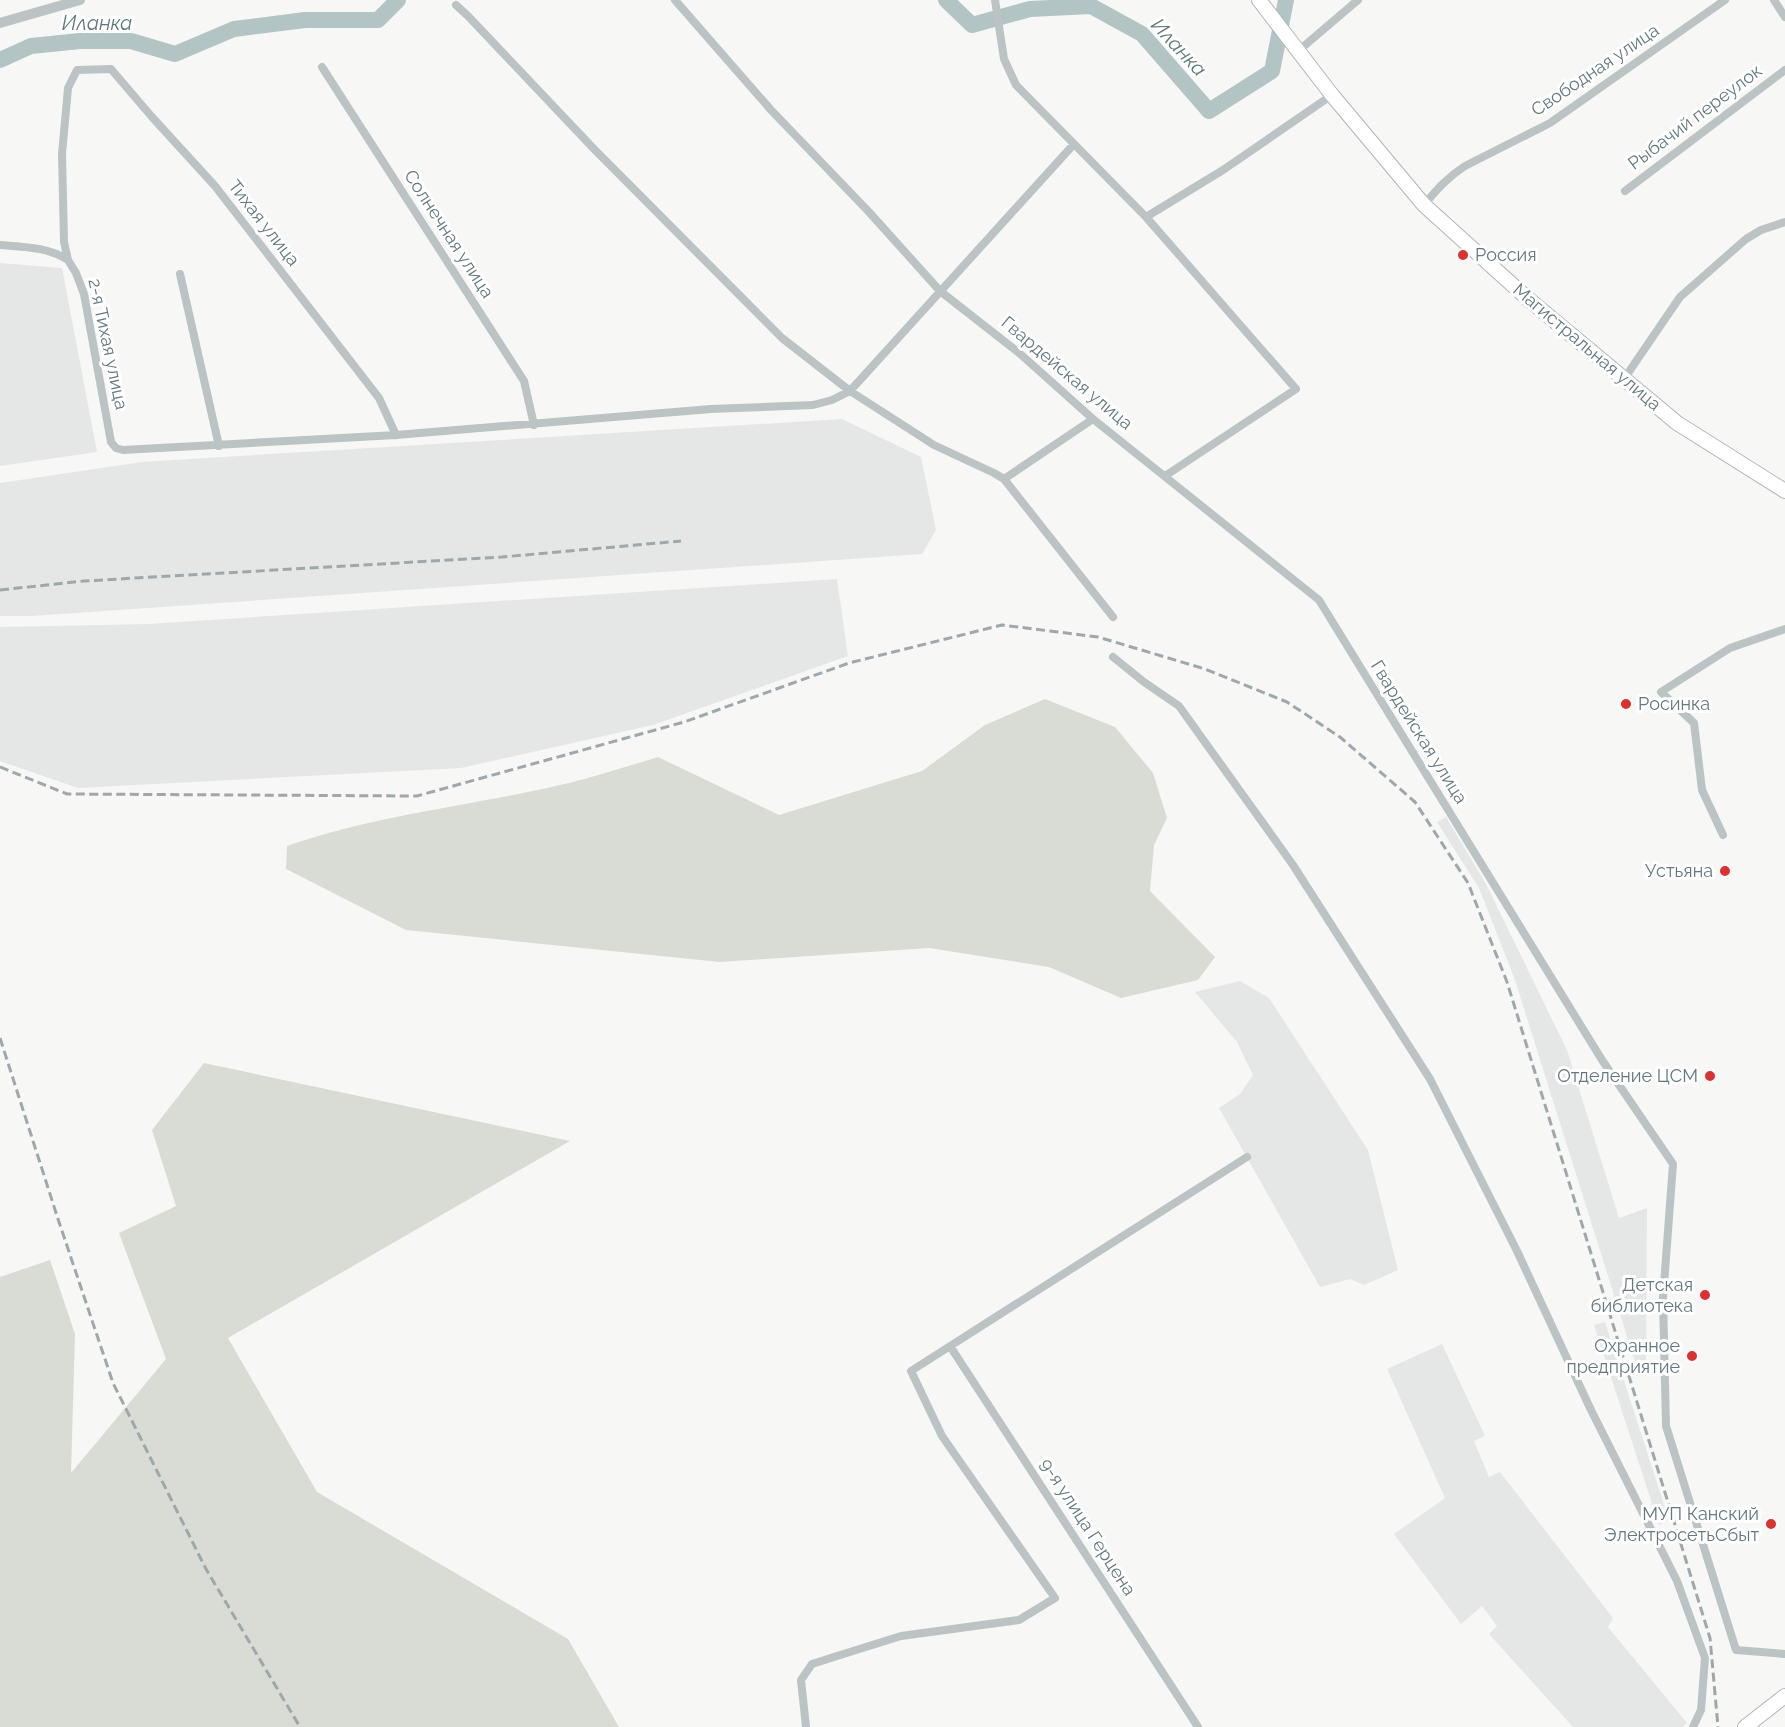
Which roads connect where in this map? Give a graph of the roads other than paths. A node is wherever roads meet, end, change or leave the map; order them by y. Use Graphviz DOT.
graph roads {
  1 [pos="80,0"];
  2 [pos="675,0"];
  3 [pos="995,0"];
  4 [pos="1259,0"];
  5 [pos="1358,0"];
  6 [pos="1725,0"];
  7 [pos="1774,0"];
  8 [pos="456,5"];
  9 [pos="1785,17"];
  10 [pos="0,23"];
  11 [pos="1295,48"];
  12 [pos="322,67"];
  13 [pos="77,70"];
  14 [pos="1785,70"];
  15 [pos="1332,96"];
  16 [pos="1074,144"];
  17 [pos="1624,190"];
  18 [pos="1424,206"];
  19 [pos="1146,217"];
  20 [pos="1785,222"];
  21 [pos="0,245"];
  22 [pos="68,260"];
  23 [pos="180,274"];
  24 [pos="940,291"];
  25 [pos="1624,379"];
  26 [pos="850,391"];
  27 [pos="1094,419"];
  28 [pos="534,425"];
  29 [pos="396,435"];
  30 [pos="219,446"];
  31 [pos="1165,477"];
  32 [pos="1004,480"];
  33 [pos="1785,491"];
  34 [pos="1113,617"];
  35 [pos="1785,629"];
  36 [pos="1113,657"];
  37 [pos="1723,835"];
  38 [pos="1247,1157"];
  39 [pos="950,1346"];
  40 [pos="1785,1654"];
  41 [pos="1785,1696"];
  42 [pos="806,1727"];
  43 [pos="1198,1727"];
  44 [pos="1693,1727"];
  45 [pos="1746,1727"];
  1 -- 10 [label="street"];
  2 -- 24 [label="street, Гвардейская улица"];
  3 -- 16 [label="street"];
  4 -- 11 [label="main road, Магистральная улица"];
  5 -- 11 [label="street"];
  6 -- 18 [label="street, Свободная улица"];
  7 -- 9 [label="street"];
  8 -- 26 [label="street"];
  11 -- 15 [label="main road, Магистральная улица"];
  12 -- 28 [label="street, Солнечная улица"];
  13 -- 22 [label="street, 2-я Тихая улица"];
  13 -- 29 [label="street, Тихая улица"];
  14 -- 17 [label="street, Рыбачий переулок"];
  15 -- 18 [label="main road, Магистральная улица"];
  15 -- 19 [label="street"];
  16 -- 19 [label="street"];
  16 -- 24 [label="street"];
  18 -- 25 [label="main road, Магистральная улица"];
  19 -- 31 [label="street"];
  20 -- 25 [label="street"];
  21 -- 22 [label="street"];
  22 -- 30 [label="street, 2-я Тихая улица"];
  23 -- 30 [label="street"];
  24 -- 26 [label="street"];
  24 -- 27 [label="street, Гвардейская улица"];
  25 -- 33 [label="main road, Магистральная улица"];
  26 -- 28 [label="street"];
  26 -- 32 [label="street"];
  27 -- 31 [label="street, Гвардейская улица"];
  27 -- 32 [label="street"];
  28 -- 29 [label="street"];
  29 -- 30 [label="street"];
  31 -- 40 [label="street, Гвардейская улица"];
  32 -- 34 [label="street"];
  35 -- 37 [label="street"];
  36 -- 44 [label="street"];
  38 -- 39 [label="street"];
  39 -- 42 [label="street"];
  39 -- 43 [label="street, 9-я улица Герцена"];
  41 -- 45 [label="main road"];
}
